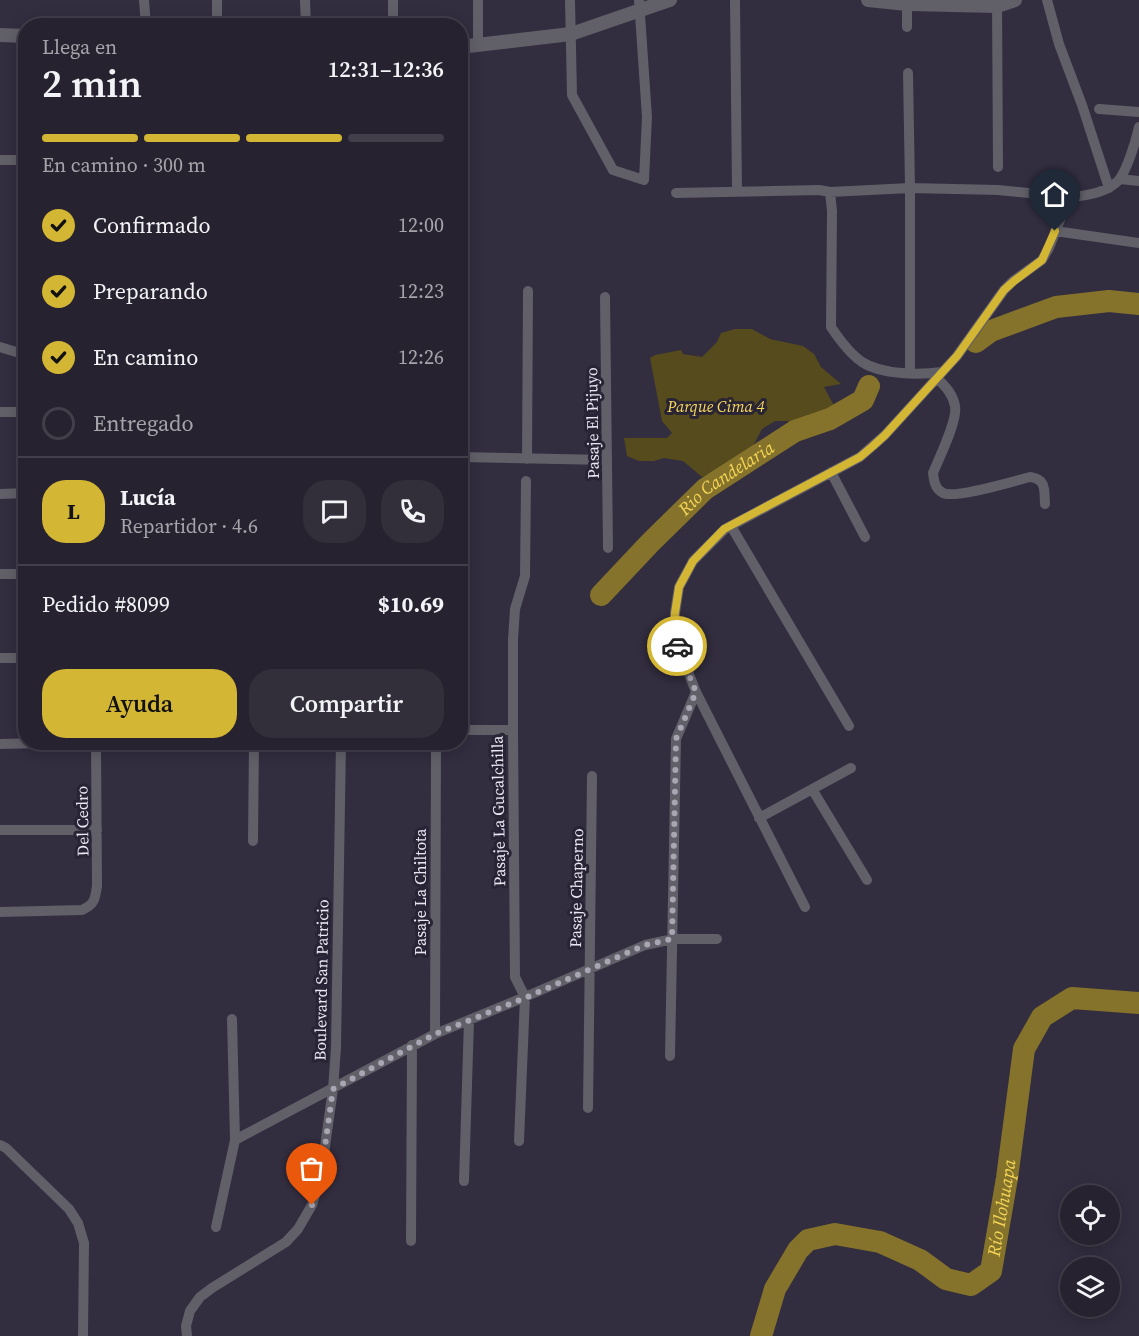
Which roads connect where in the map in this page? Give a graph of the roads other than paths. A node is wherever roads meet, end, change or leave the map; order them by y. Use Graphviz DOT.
graph roads {
  1 [pos="144,0"];
  2 [pos="217,0"];
  3 [pos="305,0"];
  4 [pos="393,0"];
  5 [pos="478,0"];
  6 [pos="570,0"];
  7 [pos="670,0"];
  8 [pos="735,0"];
  9 [pos="868,0"];
  10 [pos="1015,0"];
  11 [pos="1047,0"];
  12 [pos="907,2"];
  13 [pos="997,3"];
  14 [pos="639,6"];
  15 [pos="145,18"];
  16 [pos="217,18"];
  17 [pos="306,18"];
  18 [pos="393,18"];
  19 [pos="907,27"];
  20 [pos="571,34"];
  21 [pos="0,35"];
  22 [pos="18,36"];
  23 [pos="478,45"];
  24 [pos="468,46"];
  25 [pos="908,73"];
  26 [pos="1099,110"];
  27 [pos="1139,112"];
  28 [pos="1139,127"];
  29 [pos="0,160"];
  30 [pos="18,160"];
  31 [pos="998,167"];
  32 [pos="1120,179"];
  33 [pos="1139,181"];
  34 [pos="910,188"];
  35 [pos="1109,188"];
  36 [pos="737,192"];
  37 [pos="830,192"];
  38 [pos="676,193"];
  39 [pos="1069,196"];
  40 [pos="1055,231"];
  41 [pos="1139,243"];
  42 [pos="528,291"];
  43 [pos="605,297"];
  44 [pos="0,347"];
  45 [pos="18,353"];
  46 [pos="910,373"];
  47 [pos="939,375"];
  48 [pos="0,411"];
  49 [pos="18,412"];
  50 [pos="468,458"];
  51 [pos="527,459"];
  52 [pos="607,460"];
  53 [pos="831,472"];
  54 [pos="526,481"];
  55 [pos="0,494"];
  56 [pos="18,494"];
  57 [pos="1045,504"];
  58 [pos="731,526"];
  59 [pos="866,537"];
  60 [pos="608,548"];
  61 [pos="0,574"];
  62 [pos="18,574"];
  63 [pos="0,658"];
  64 [pos="18,658"];
  65 [pos="696,692"];
  66 [pos="849,726"];
  67 [pos="468,730"];
  68 [pos="513,730"];
  69 [pos="0,744"];
  70 [pos="18,744"];
  71 [pos="96,750"];
  72 [pos="254,750"];
  73 [pos="341,750"];
  74 [pos="435,750"];
  75 [pos="851,768"];
  76 [pos="592,776"];
  77 [pos="812,789"];
  78 [pos="759,818"];
  79 [pos="0,830"];
  80 [pos="97,830"];
  81 [pos="253,841"];
  82 [pos="867,880"];
  83 [pos="805,907"];
  84 [pos="0,912"];
  85 [pos="672,939"];
  86 [pos="717,939"];
  87 [pos="590,970"];
  88 [pos="525,998"];
  89 [pos="232,1019"];
  90 [pos="469,1020"];
  91 [pos="435,1034"];
  92 [pos="412,1046"];
  93 [pos="670,1056"];
  94 [pos="333,1089"];
  95 [pos="588,1108"];
  96 [pos="235,1140"];
  97 [pos="519,1141"];
  98 [pos="0,1145"];
  99 [pos="464,1181"];
  100 [pos="216,1227"];
  101 [pos="411,1241"];
  102 [pos="83,1336"];
  103 [pos="187,1336"];
  1 -- 15 [label="street"];
  2 -- 16 [label="street"];
  3 -- 17 [label="street"];
  4 -- 18 [label="street"];
  5 -- 23 [label="street"];
  6 -- 20 [label="street"];
  7 -- 14 [label="street"];
  8 -- 36 [label="street"];
  9 -- 12 [label="street"];
  10 -- 13 [label="street"];
  11 -- 35 [label="street"];
  12 -- 13 [label="street"];
  12 -- 19 [label="street"];
  13 -- 31 [label="street"];
  14 -- 20 [label="street"];
  14 -- 20 [label="street"];
  20 -- 23 [label="street"];
  21 -- 22 [label="street"];
  23 -- 24 [label="street"];
  25 -- 34 [label="street"];
  26 -- 27 [label="street"];
  28 -- 32 [label="street"];
  29 -- 30 [label="street"];
  32 -- 33 [label="street"];
  32 -- 35 [label="street"];
  34 -- 37 [label="street"];
  34 -- 39 [label="street"];
  34 -- 46 [label="street"];
  35 -- 39 [label="street"];
  36 -- 37 [label="street"];
  36 -- 38 [label="street"];
  37 -- 46 [label="street"];
  39 -- 40 [label="street"];
  40 -- 41 [label="street"];
  40 -- 47 [label="street"];
  42 -- 51 [label="street"];
  43 -- 52 [label="street, Pasaje El Pijuyo"];
  44 -- 45 [label="street"];
  46 -- 47 [label="street"];
  47 -- 53 [label="street"];
  47 -- 57 [label="street"];
  48 -- 49 [label="street"];
  50 -- 51 [label="street"];
  51 -- 52 [label="street"];
  52 -- 60 [label="street, Pasaje El Pijuyo"];
  53 -- 58 [label="street"];
  53 -- 59 [label="street"];
  54 -- 68 [label="street, Pasaje La Gucalchilla"];
  55 -- 56 [label="street"];
  58 -- 65 [label="street"];
  58 -- 66 [label="street"];
  61 -- 62 [label="street"];
  63 -- 64 [label="street"];
  65 -- 78 [label="street"];
  65 -- 85 [label="street"];
  67 -- 68 [label="street"];
  68 -- 88 [label="street, Pasaje La Gucalchilla"];
  69 -- 70 [label="street"];
  71 -- 80 [label="street, Del Cedro"];
  72 -- 81 [label="street"];
  73 -- 94 [label="street, Boulevard San Patricio"];
  74 -- 91 [label="street, Pasaje La Chiltota"];
  75 -- 77 [label="street"];
  76 -- 87 [label="street, Pasaje Chaperno"];
  77 -- 78 [label="street"];
  77 -- 82 [label="street"];
  78 -- 83 [label="street"];
  79 -- 80 [label="street"];
  80 -- 84 [label="street, Del Cedro"];
  85 -- 86 [label="street"];
  85 -- 87 [label="street"];
  85 -- 93 [label="street"];
  87 -- 88 [label="street"];
  87 -- 95 [label="street, Pasaje Chaperno"];
  88 -- 90 [label="street"];
  88 -- 97 [label="street, Pasaje La Gucalchilla"];
  89 -- 96 [label="street"];
  90 -- 91 [label="street"];
  90 -- 99 [label="street"];
  91 -- 92 [label="street"];
  92 -- 94 [label="street"];
  92 -- 101 [label="street"];
  94 -- 96 [label="street"];
  94 -- 103 [label="street, Boulevard San Patricio"];
  96 -- 100 [label="street"];
  98 -- 102 [label="street"];
}
